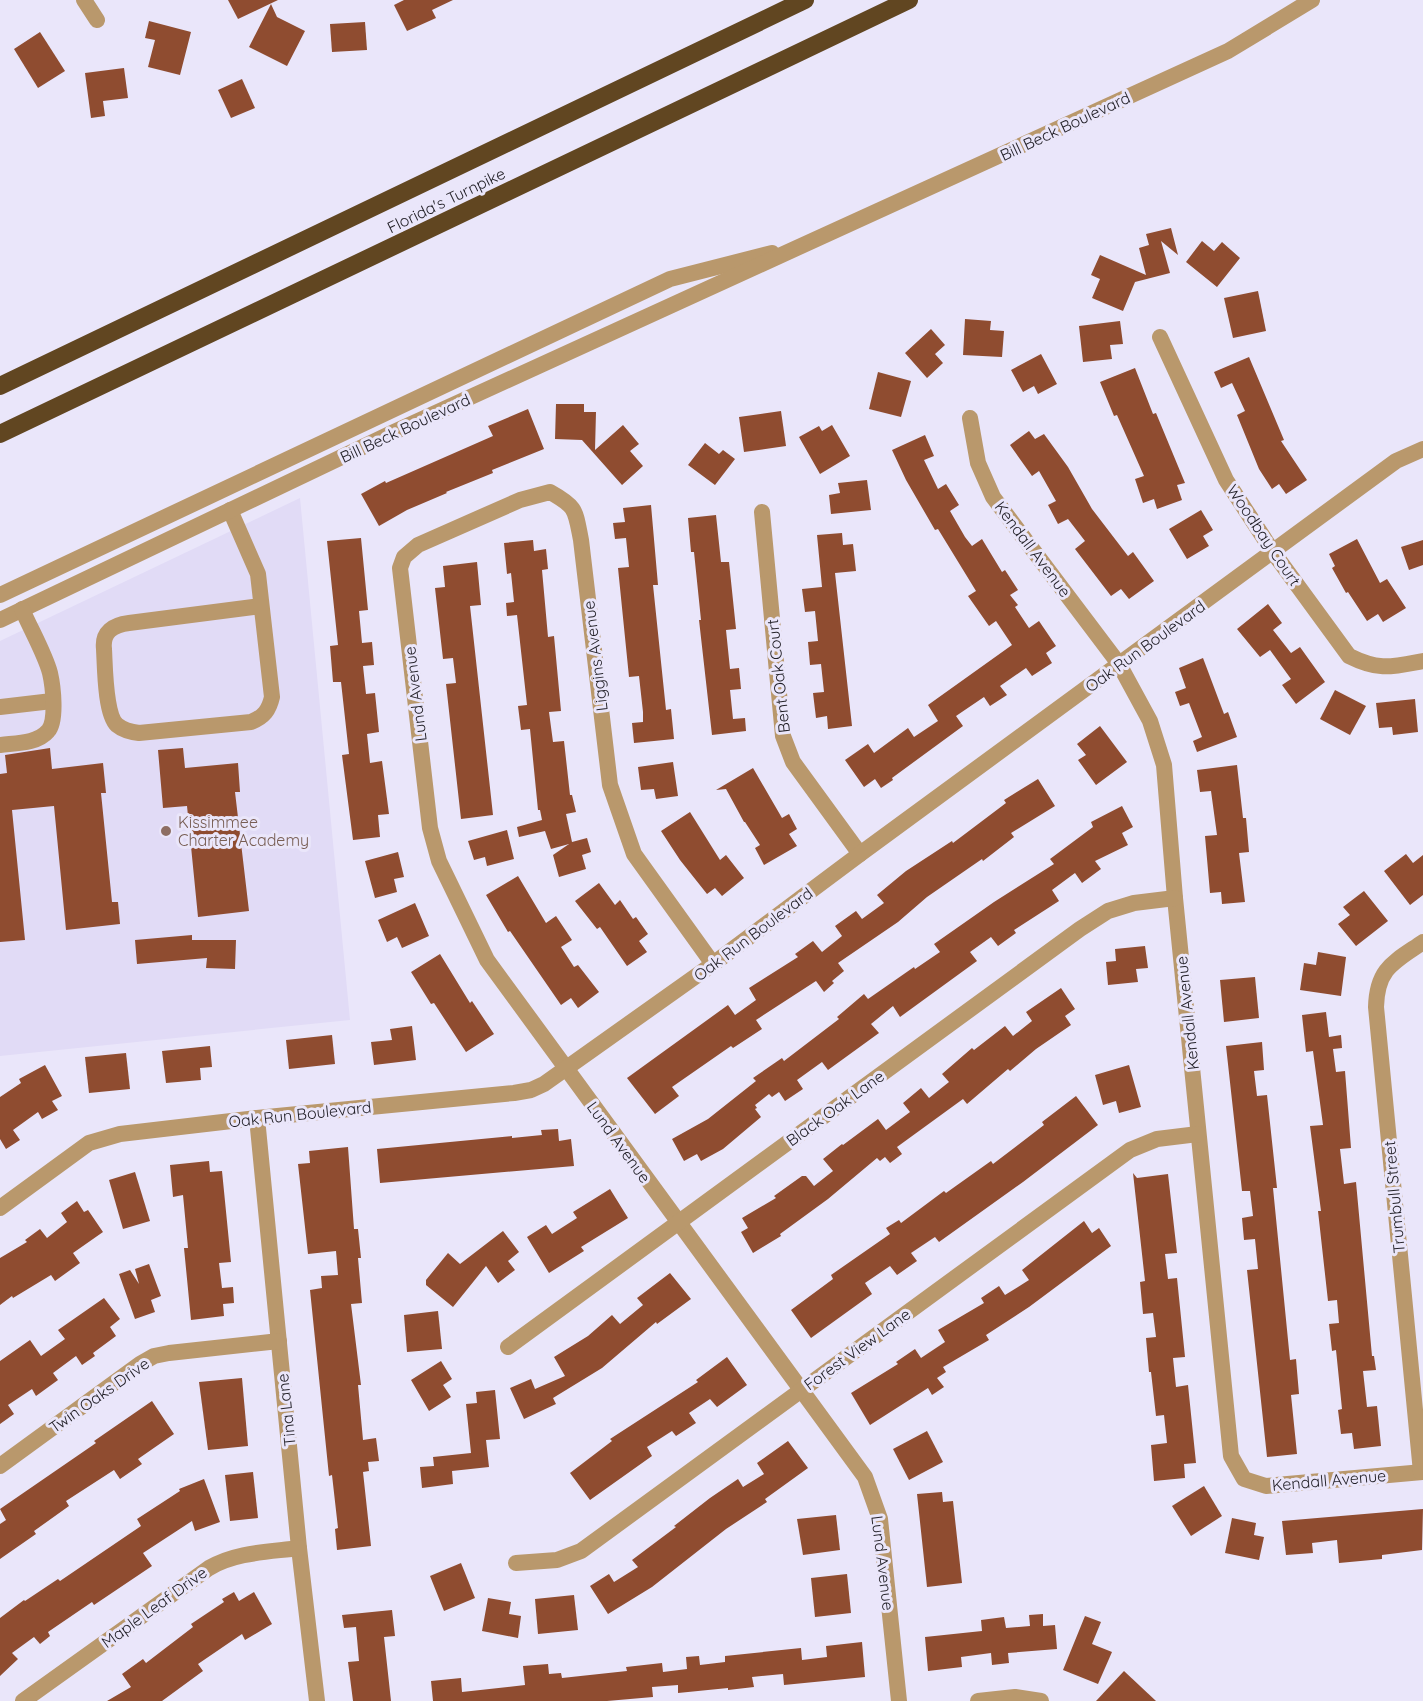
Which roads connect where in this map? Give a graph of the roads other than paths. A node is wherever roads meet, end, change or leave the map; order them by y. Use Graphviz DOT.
graph roads {
  1 [pos="84,0"];
  2 [pos="805,0"];
  3 [pos="909,0"];
  4 [pos="1312,0"];
  5 [pos="97,20"];
  6 [pos="813,242"];
  7 [pos="1160,337"];
  8 [pos="0,386"];
  9 [pos="970,418"];
  10 [pos="0,434"];
  11 [pos="1423,449"];
  12 [pos="230,510"];
  13 [pos="762,512"];
  14 [pos="1273,552"];
  15 [pos="404,557"];
  16 [pos="0,595"];
  17 [pos="261,606"];
  18 [pos="22,609"];
  19 [pos="0,620"];
  20 [pos="1423,661"];
  21 [pos="1119,664"];
  22 [pos="52,701"];
  23 [pos="0,707"];
  24 [pos="0,744"];
  25 [pos="860,854"];
  26 [pos="1175,898"];
  27 [pos="1423,942"];
  28 [pos="714,964"];
  29 [pos="566,1069"];
  30 [pos="257,1118"];
  31 [pos="1198,1134"];
  32 [pos="0,1208"];
  33 [pos="679,1224"];
  34 [pos="279,1341"];
  35 [pos="508,1347"];
  36 [pos="802,1390"];
  37 [pos="0,1466"];
  38 [pos="1422,1472"];
  39 [pos="299,1548"];
  40 [pos="516,1563"];
  41 [pos="23,1701"];
  42 [pos="317,1701"];
  43 [pos="899,1701"];
  44 [pos="978,1701"];
  45 [pos="1041,1701"];
  1 -- 5 [label="street"];
  2 -- 8 [label="highway, Florida's Turnpike"];
  3 -- 10 [label="highway, Florida's Turnpike"];
  4 -- 6 [label="street, Bill Beck Boulevard"];
  6 -- 12 [label="street, Bill Beck Boulevard"];
  6 -- 16 [label="street, Bill Beck Boulevard"];
  7 -- 14 [label="street, Woodbay Court"];
  9 -- 21 [label="street, Kendall Avenue"];
  11 -- 14 [label="street, Oak Run Boulevard"];
  12 -- 17 [label="street"];
  12 -- 18 [label="street, Bill Beck Boulevard"];
  13 -- 25 [label="street, Bent Oak Court"];
  14 -- 20 [label="street, Woodbay Court"];
  14 -- 21 [label="street, Oak Run Boulevard"];
  15 -- 28 [label="street, Liggins Avenue"];
  15 -- 29 [label="street, Lund Avenue"];
  17 -- 17 [label="street"];
  18 -- 19 [label="street, Bill Beck Boulevard"];
  18 -- 22 [label="street"];
  21 -- 25 [label="street, Oak Run Boulevard"];
  21 -- 26 [label="street, Kendall Avenue"];
  22 -- 23 [label="street"];
  22 -- 24 [label="street"];
  25 -- 28 [label="street, Oak Run Boulevard"];
  26 -- 31 [label="street, Kendall Avenue"];
  26 -- 33 [label="street, Black Oak Lane"];
  27 -- 38 [label="street, Trumbull Street"];
  28 -- 29 [label="street, Oak Run Boulevard"];
  29 -- 30 [label="street, Oak Run Boulevard"];
  29 -- 33 [label="street, Lund Avenue"];
  30 -- 32 [label="street, Oak Run Boulevard"];
  30 -- 34 [label="street, Tina Lane"];
  31 -- 36 [label="street, Forest View Lane"];
  31 -- 38 [label="street, Kendall Avenue"];
  33 -- 35 [label="street, Black Oak Lane"];
  33 -- 36 [label="street, Lund Avenue"];
  34 -- 37 [label="street, Twin Oaks Drive"];
  34 -- 39 [label="street, Tina Lane"];
  36 -- 40 [label="street, Forest View Lane"];
  36 -- 43 [label="street, Lund Avenue"];
  39 -- 41 [label="street, Maple Leaf Drive"];
  39 -- 42 [label="street, Tina Lane"];
  44 -- 45 [label="street"];
}
